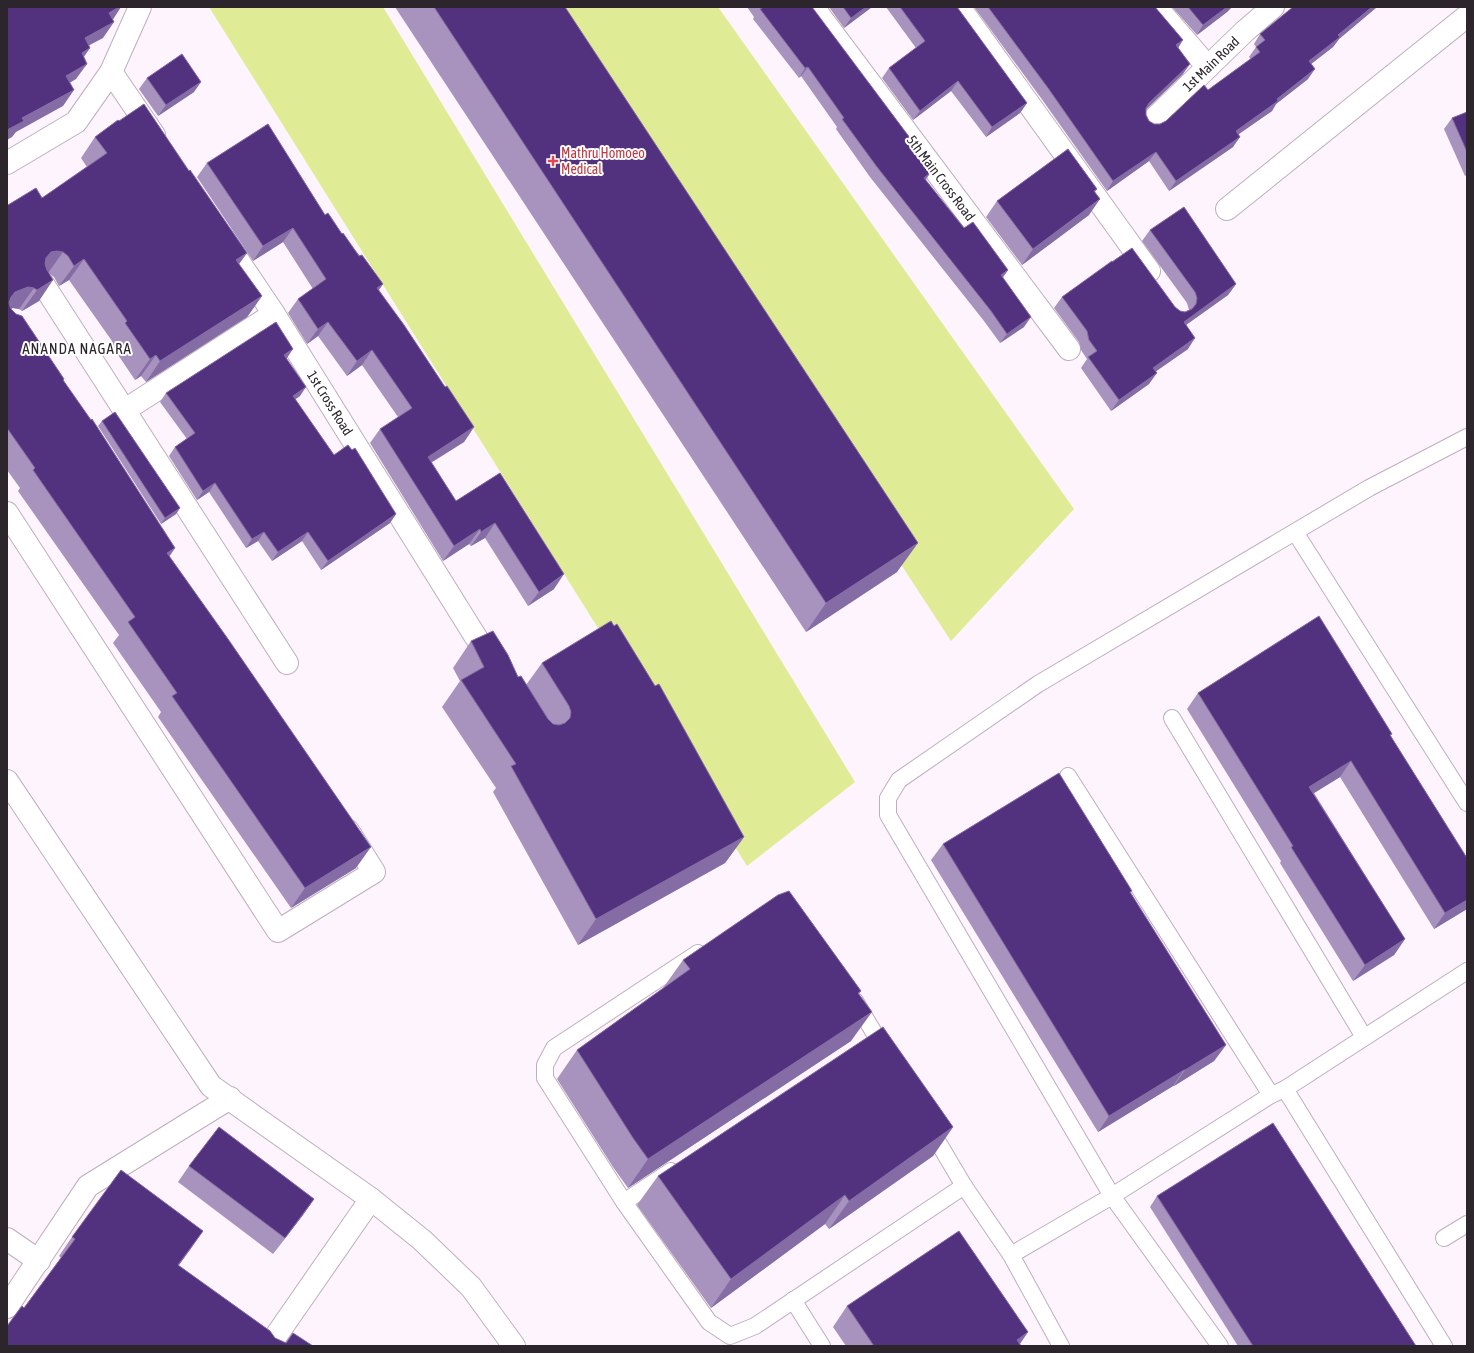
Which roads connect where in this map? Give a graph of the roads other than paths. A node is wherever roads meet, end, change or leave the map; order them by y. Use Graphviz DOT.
graph roads {
  1 [pos="140,7"];
  2 [pos="813,7"];
  3 [pos="959,7"];
  4 [pos="1156,7"];
  5 [pos="1273,7"];
  6 [pos="1467,16"];
  7 [pos="1208,67"];
  8 [pos="112,72"];
  9 [pos="1151,122"];
  10 [pos="164,151"];
  11 [pos="7,164"];
  12 [pos="1227,209"];
  13 [pos="213,222"];
  14 [pos="44,284"];
  15 [pos="1158,284"];
  16 [pos="274,314"];
  17 [pos="1069,349"];
  18 [pos="125,410"];
  19 [pos="1467,437"];
  20 [pos="7,513"];
  21 [pos="1295,532"];
  22 [pos="287,663"];
  23 [pos="502,678"];
  24 [pos="1172,718"];
  25 [pos="1068,776"];
  26 [pos="7,781"];
  27 [pos="1467,803"];
  28 [pos="339,818"];
  29 [pos="709,945"];
  30 [pos="1467,971"];
  31 [pos="848,989"];
  32 [pos="876,1036"];
  33 [pos="1364,1037"];
  34 [pos="863,1044"];
  35 [pos="892,1063"];
  36 [pos="1278,1092"];
  37 [pos="230,1098"];
  38 [pos="920,1111"];
  39 [pos="684,1162"];
  40 [pos="964,1186"];
  41 [pos="1112,1196"];
  42 [pos="371,1199"];
  43 [pos="624,1202"];
  44 [pos="1467,1224"];
  45 [pos="1444,1238"];
  46 [pos="7,1240"];
  47 [pos="1011,1255"];
  48 [pos="39,1261"];
  49 [pos="793,1300"];
  50 [pos="7,1307"];
  51 [pos="268,1346"];
  52 [pos="513,1346"];
  53 [pos="822,1346"];
  54 [pos="1061,1346"];
  55 [pos="1220,1346"];
  56 [pos="1444,1346"];
  1 -- 8 [label="street"];
  2 -- 17 [label="street, 5th Main Cross Road"];
  3 -- 15 [label="street"];
  4 -- 7 [label="street"];
  5 -- 7 [label="street, 1st Main Road"];
  6 -- 12 [label="street"];
  7 -- 9 [label="street, 1st Main Road"];
  8 -- 10 [label="street"];
  8 -- 11 [label="street"];
  13 -- 16 [label="street, 1st Cross Road"];
  14 -- 18 [label="street"];
  16 -- 18 [label="street"];
  16 -- 23 [label="street, 1st Cross Road"];
  18 -- 22 [label="street"];
  19 -- 21 [label="lane"];
  20 -- 28 [label="street"];
  21 -- 27 [label="lane"];
  21 -- 41 [label="lane"];
  24 -- 33 [label="lane"];
  25 -- 36 [label="lane"];
  26 -- 37 [label="street"];
  29 -- 43 [label="lane"];
  30 -- 33 [label="lane"];
  31 -- 32 [label="lane"];
  32 -- 34 [label="lane"];
  32 -- 35 [label="lane"];
  33 -- 36 [label="lane"];
  36 -- 41 [label="lane"];
  36 -- 56 [label="lane"];
  37 -- 42 [label="street"];
  37 -- 48 [label="street"];
  38 -- 40 [label="lane"];
  39 -- 43 [label="lane"];
  40 -- 47 [label="lane"];
  40 -- 49 [label="lane"];
  41 -- 47 [label="lane"];
  41 -- 55 [label="lane"];
  42 -- 51 [label="street"];
  42 -- 52 [label="street"];
  43 -- 49 [label="lane"];
  44 -- 45 [label="lane"];
  46 -- 48 [label="street"];
  47 -- 54 [label="lane"];
  48 -- 50 [label="street"];
  49 -- 53 [label="lane"];
}
